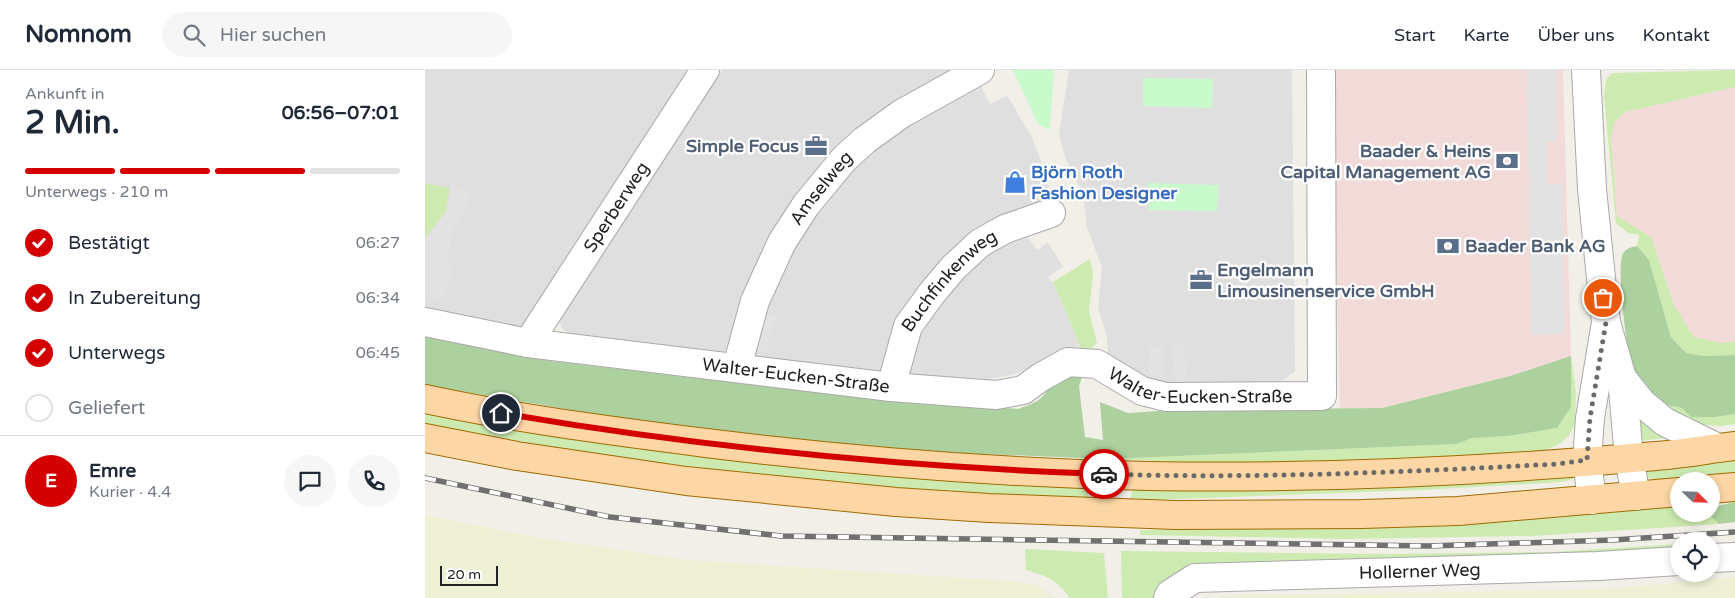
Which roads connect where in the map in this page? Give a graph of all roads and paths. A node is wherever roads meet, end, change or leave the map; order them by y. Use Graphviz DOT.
graph roads {
  1 [pos="705,70"];
  2 [pos="980,70"];
  3 [pos="1321,70"];
  4 [pos="1586,70"];
  5 [pos="1051,213"];
  6 [pos="425,322"];
  7 [pos="1606,322"];
  8 [pos="528,343"];
  9 [pos="737,367"];
  10 [pos="1622,378"];
  11 [pos="891,387"];
  12 [pos="425,399"];
  13 [pos="425,438"];
  14 [pos="1726,447"];
  15 [pos="1629,458"];
  16 [pos="1587,460"];
  17 [pos="1735,487"];
  18 [pos="1720,489"];
  19 [pos="1670,493"];
  20 [pos="1636,496"];
  21 [pos="1592,500"];
  22 [pos="1735,557"];
  23 [pos="1720,558"];
  24 [pos="1670,562"];
  25 [pos="1168,598"];
  1 -- 8 [label="street, Sperberweg"];
  2 -- 9 [label="street, Amselweg"];
  3 -- 11 [label="street, Walter-Eucken-Straße"];
  4 -- 7 [label="street"];
  5 -- 11 [label="street, Buchfinkenweg"];
  6 -- 8 [label="street, Walter-Eucken-Straße"];
  7 -- 10 [label="street"];
  7 -- 16 [label="street"];
  8 -- 9 [label="street, Walter-Eucken-Straße"];
  9 -- 11 [label="street, Walter-Eucken-Straße"];
  10 -- 14 [label="street"];
  10 -- 15 [label="street"];
  12 -- 16 [label="main road"];
  13 -- 21 [label="main road"];
  14 -- 15 [label="main road"];
  15 -- 16 [label="main road"];
  15 -- 20 [label="street"];
  16 -- 21 [label="street"];
  17 -- 18 [label="main road"];
  19 -- 20 [label="main road"];
  20 -- 21 [label="main road"];
  22 -- 23 [label="street"];
  24 -- 25 [label="street, Hollerner Weg"];
}
